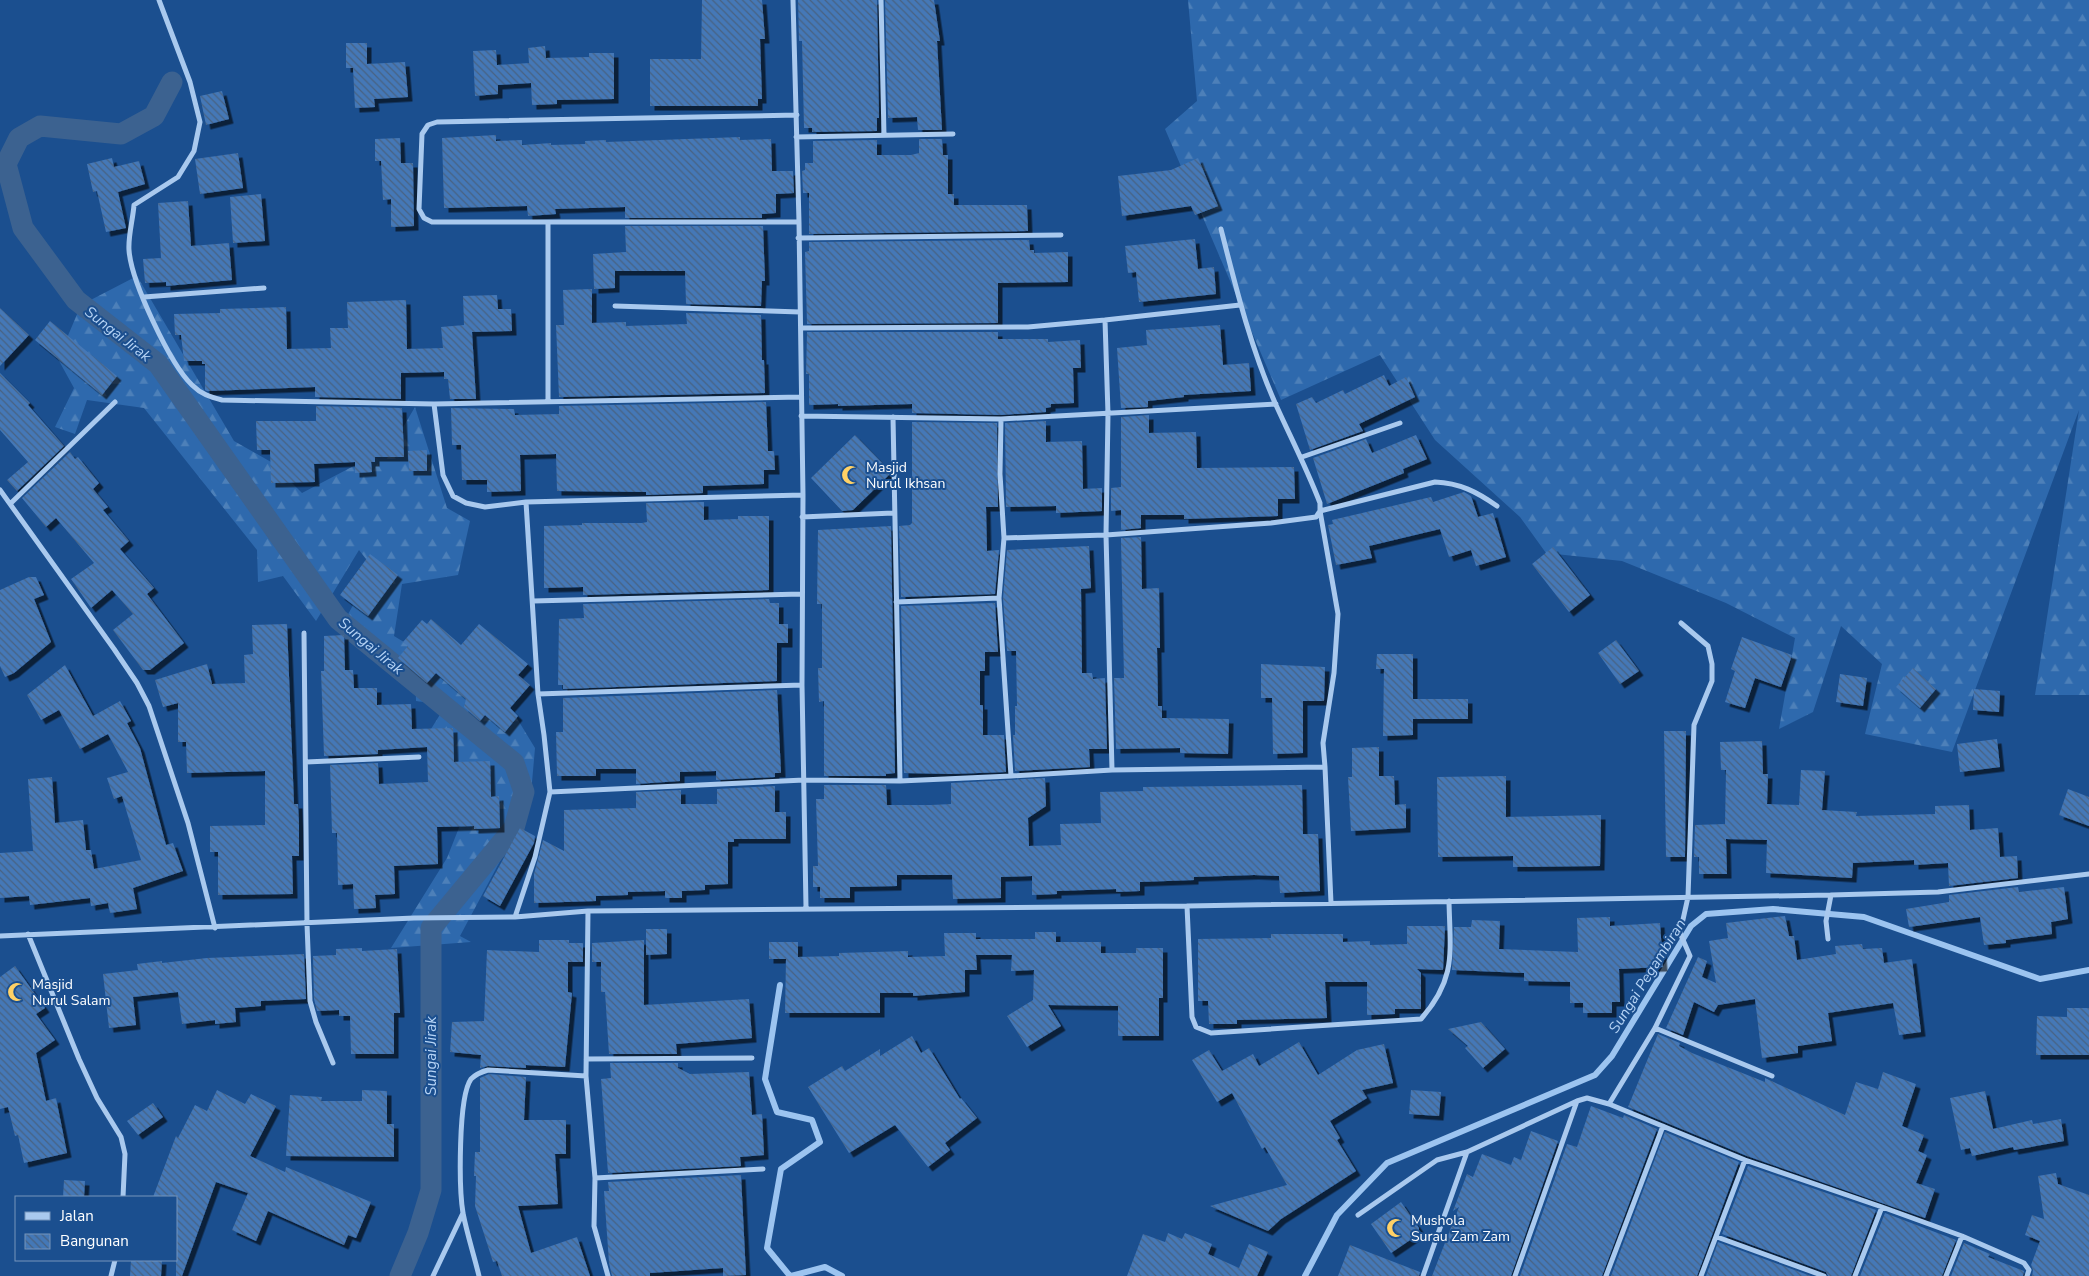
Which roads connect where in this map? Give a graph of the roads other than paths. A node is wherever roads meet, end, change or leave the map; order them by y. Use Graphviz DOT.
graph roads {
  1 [pos="159,0"];
  2 [pos="793,0"];
  3 [pos="881,0"];
  4 [pos="797,115"];
  5 [pos="953,134"];
  6 [pos="884,135"];
  7 [pos="796,137"];
  8 [pos="548,222"];
  9 [pos="799,222"];
  10 [pos="1221,229"];
  11 [pos="1061,235"];
  12 [pos="798,238"];
  13 [pos="264,288"];
  14 [pos="144,297"];
  15 [pos="1240,305"];
  16 [pos="615,306"];
  17 [pos="800,312"];
  18 [pos="1105,320"];
  19 [pos="801,328"];
  20 [pos="801,397"];
  21 [pos="548,400"];
  22 [pos="115,402"];
  23 [pos="434,404"];
  24 [pos="1276,404"];
  25 [pos="1108,414"];
  26 [pos="801,416"];
  27 [pos="893,417"];
  28 [pos="1002,419"];
  29 [pos="1400,423"];
  30 [pos="1302,457"];
  31 [pos="0,490"];
  32 [pos="803,495"];
  33 [pos="526,502"];
  34 [pos="10,504"];
  35 [pos="1497,506"];
  36 [pos="1320,511"];
  37 [pos="893,513"];
  38 [pos="802,517"];
  39 [pos="1106,535"];
  40 [pos="1004,538"];
  41 [pos="802,594"];
  42 [pos="1000,598"];
  43 [pos="533,601"];
  44 [pos="896,602"];
  45 [pos="1682,622"];
  46 [pos="304,633"];
  47 [pos="802,685"];
  48 [pos="538,694"];
  49 [pos="419,757"];
  50 [pos="306,762"];
  51 [pos="1325,767"];
  52 [pos="1112,770"];
  53 [pos="1012,776"];
  54 [pos="804,780"];
  55 [pos="900,781"];
  56 [pos="550,792"];
  57 [pos="2089,874"];
  58 [pos="1831,895"];
  59 [pos="1688,897"];
  60 [pos="1449,902"];
  61 [pos="1331,903"];
  62 [pos="1187,906"];
  63 [pos="806,907"];
  64 [pos="588,911"];
  65 [pos="515,917"];
  66 [pos="307,924"];
  67 [pos="215,928"];
  68 [pos="28,934"];
  69 [pos="0,936"];
  70 [pos="1828,939"];
  71 [pos="1655,1028"];
  72 [pos="752,1058"];
  73 [pos="586,1059"];
  74 [pos="333,1063"];
  75 [pos="586,1076"];
  76 [pos="1772,1076"];
  77 [pos="1577,1101"];
  78 [pos="1609,1104"];
  79 [pos="1663,1126"];
  80 [pos="1467,1152"];
  81 [pos="1745,1160"];
  82 [pos="763,1169"];
  83 [pos="594,1178"];
  84 [pos="122,1196"];
  85 [pos="1882,1207"];
  86 [pos="463,1212"];
  87 [pos="1358,1216"];
  88 [pos="1962,1236"];
  89 [pos="1717,1237"];
  90 [pos="115,1261"];
  91 [pos="111,1276"];
  92 [pos="433,1276"];
  93 [pos="479,1276"];
  94 [pos="608,1276"];
  95 [pos="1423,1276"];
  96 [pos="1515,1276"];
  97 [pos="1606,1276"];
  98 [pos="1700,1276"];
  99 [pos="1824,1276"];
  100 [pos="1855,1276"];
  101 [pos="1946,1276"];
  102 [pos="2027,1276"];
  1 -- 14 [label="street"];
  2 -- 4 [label="street"];
  3 -- 6 [label="street"];
  4 -- 7 [label="street"];
  4 -- 8 [label="street"];
  5 -- 6 [label="street"];
  6 -- 7 [label="street"];
  7 -- 9 [label="street"];
  8 -- 9 [label="street"];
  8 -- 21 [label="street"];
  9 -- 12 [label="street"];
  10 -- 15 [label="street"];
  11 -- 12 [label="street"];
  12 -- 17 [label="street"];
  13 -- 14 [label="street"];
  14 -- 23 [label="street"];
  15 -- 18 [label="street"];
  15 -- 24 [label="street"];
  16 -- 17 [label="street"];
  17 -- 19 [label="street"];
  18 -- 19 [label="street"];
  18 -- 25 [label="street"];
  19 -- 20 [label="street"];
  20 -- 21 [label="street"];
  20 -- 26 [label="street"];
  21 -- 23 [label="street"];
  22 -- 34 [label="street"];
  23 -- 33 [label="street"];
  24 -- 25 [label="street"];
  24 -- 30 [label="street"];
  25 -- 28 [label="street"];
  25 -- 39 [label="street"];
  26 -- 27 [label="street"];
  26 -- 32 [label="street"];
  27 -- 28 [label="street"];
  27 -- 37 [label="street"];
  28 -- 40 [label="street"];
  29 -- 30 [label="street"];
  30 -- 36 [label="street"];
  31 -- 34 [label="street"];
  32 -- 33 [label="street"];
  32 -- 38 [label="street"];
  33 -- 43 [label="street"];
  34 -- 67 [label="street"];
  35 -- 36 [label="street"];
  36 -- 39 [label="street"];
  36 -- 51 [label="street"];
  37 -- 38 [label="street"];
  37 -- 44 [label="street"];
  38 -- 41 [label="street"];
  39 -- 40 [label="street"];
  39 -- 52 [label="street"];
  40 -- 42 [label="street"];
  41 -- 43 [label="street"];
  41 -- 47 [label="street"];
  42 -- 44 [label="street"];
  42 -- 53 [label="street"];
  43 -- 48 [label="street"];
  44 -- 55 [label="street"];
  45 -- 59 [label="street"];
  46 -- 50 [label="street"];
  47 -- 48 [label="street"];
  47 -- 54 [label="street"];
  48 -- 56 [label="street"];
  49 -- 50 [label="street"];
  50 -- 66 [label="street"];
  51 -- 52 [label="street"];
  51 -- 61 [label="street"];
  52 -- 53 [label="street"];
  53 -- 55 [label="street"];
  54 -- 55 [label="street"];
  54 -- 56 [label="street"];
  54 -- 63 [label="street"];
  56 -- 65 [label="street"];
  57 -- 58 [label="street"];
  58 -- 59 [label="street"];
  58 -- 70 [label="street"];
  59 -- 60 [label="street"];
  59 -- 71 [label="street"];
  60 -- 61 [label="street"];
  60 -- 62 [label="street"];
  61 -- 62 [label="street"];
  62 -- 63 [label="street"];
  63 -- 64 [label="street"];
  64 -- 65 [label="street"];
  64 -- 73 [label="street"];
  65 -- 66 [label="street"];
  66 -- 67 [label="street"];
  66 -- 74 [label="street"];
  67 -- 68 [label="street"];
  68 -- 69 [label="street"];
  68 -- 84 [label="street"];
  71 -- 76 [label="street"];
  71 -- 78 [label="street"];
  72 -- 73 [label="street"];
  73 -- 75 [label="street"];
  75 -- 83 [label="street"];
  75 -- 86 [label="street"];
  77 -- 78 [label="street"];
  77 -- 80 [label="street"];
  77 -- 96 [label="street"];
  78 -- 79 [label="street"];
  79 -- 81 [label="street"];
  79 -- 97 [label="street"];
  80 -- 87 [label="street"];
  80 -- 95 [label="street"];
  81 -- 85 [label="street"];
  81 -- 89 [label="street"];
  82 -- 83 [label="street"];
  83 -- 94 [label="street"];
  85 -- 88 [label="street"];
  85 -- 100 [label="street"];
  86 -- 92 [label="street"];
  86 -- 93 [label="street"];
  88 -- 101 [label="street"];
  88 -- 102 [label="street"];
  89 -- 98 [label="street"];
  89 -- 99 [label="street"];
  90 -- 91 [label="street"];
}
